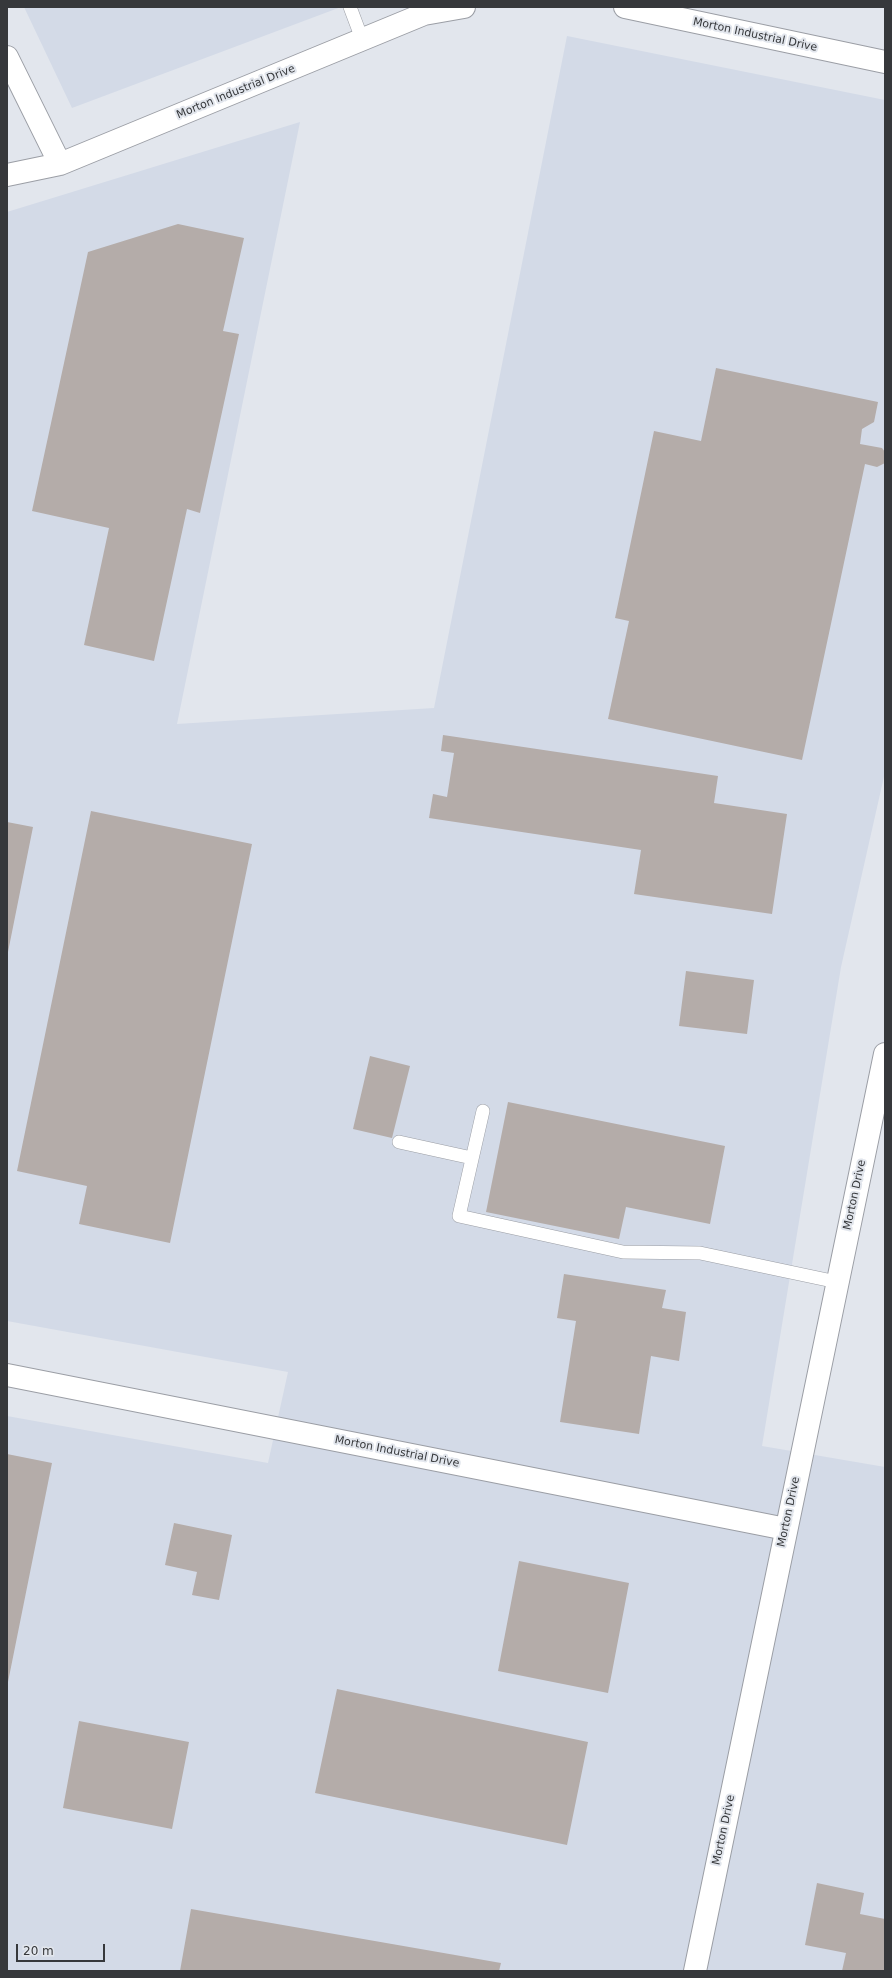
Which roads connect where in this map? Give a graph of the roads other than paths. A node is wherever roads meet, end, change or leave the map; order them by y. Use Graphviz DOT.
graph roads {
  1 [pos="350,7"];
  2 [pos="464,7"];
  3 [pos="626,7"];
  4 [pos="362,39"];
  5 [pos="7,57"];
  6 [pos="885,62"];
  7 [pos="60,164"];
  8 [pos="7,175"];
  9 [pos="885,1054"];
  10 [pos="483,1111"];
  11 [pos="399,1142"];
  12 [pos="472,1158"];
  13 [pos="837,1282"];
  14 [pos="7,1375"];
  15 [pos="786,1529"];
  16 [pos="695,1971"];
  1 -- 4 [label="lane"];
  2 -- 4 [label="street, Morton Industrial Drive"];
  3 -- 6 [label="street, Morton Industrial Drive"];
  4 -- 7 [label="street, Morton Industrial Drive"];
  5 -- 7 [label="street"];
  7 -- 8 [label="street, Morton Industrial Drive"];
  9 -- 13 [label="street, Morton Drive"];
  10 -- 12 [label="lane"];
  11 -- 12 [label="lane"];
  12 -- 13 [label="lane"];
  13 -- 15 [label="street, Morton Drive"];
  14 -- 15 [label="street, Morton Industrial Drive"];
  15 -- 16 [label="street, Morton Drive"];
}
